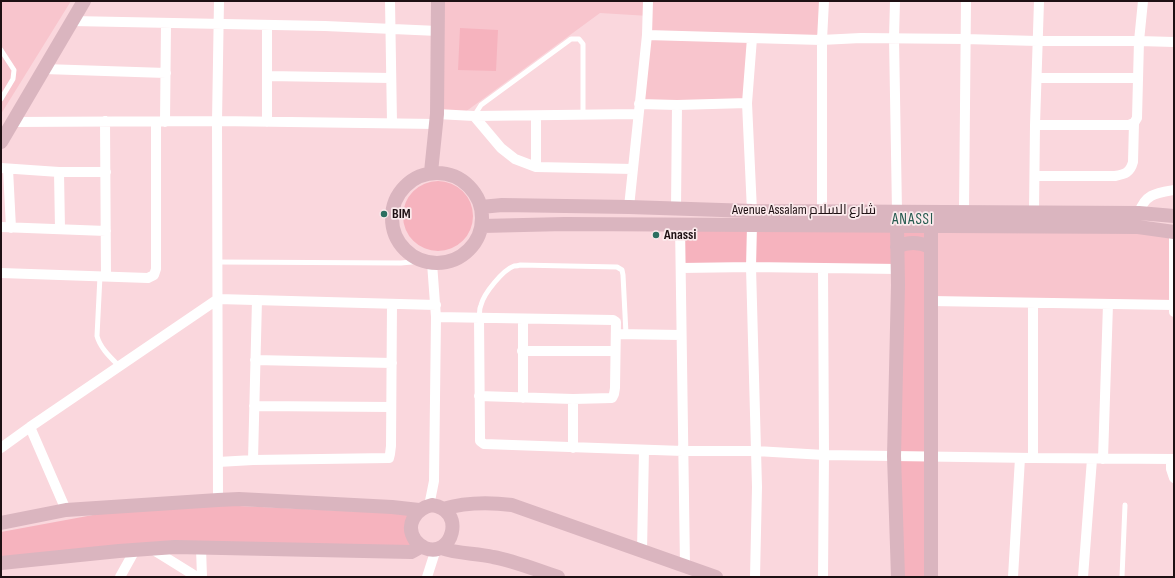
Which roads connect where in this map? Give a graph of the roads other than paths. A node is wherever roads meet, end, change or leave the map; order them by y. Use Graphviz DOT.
graph roads {
  1 [pos="84,1"];
  2 [pos="219,1"];
  3 [pos="390,1"];
  4 [pos="438,1"];
  5 [pos="648,1"];
  6 [pos="824,1"];
  7 [pos="895,1"];
  8 [pos="966,1"];
  9 [pos="1039,1"];
  10 [pos="1143,1"];
  11 [pos="72,21"];
  12 [pos="166,24"];
  13 [pos="219,25"];
  14 [pos="267,26"];
  15 [pos="390,29"];
  16 [pos="438,32"];
  17 [pos="646,35"];
  18 [pos="752,38"];
  19 [pos="894,38"];
  20 [pos="966,38"];
  21 [pos="822,40"];
  22 [pos="1140,40"];
  23 [pos="1037,41"];
  24 [pos="1174,42"];
  25 [pos="1,50"];
  26 [pos="44,69"];
  27 [pos="166,73"];
  28 [pos="267,76"];
  29 [pos="391,78"];
  30 [pos="1037,78"];
  31 [pos="1138,78"];
  32 [pos="1,99"];
  33 [pos="747,104"];
  34 [pos="677,105"];
  35 [pos="639,109"];
  36 [pos="583,115"];
  37 [pos="474,116"];
  38 [pos="536,116"];
  39 [pos="436,119"];
  40 [pos="105,121"];
  41 [pos="218,121"];
  42 [pos="13,122"];
  43 [pos="161,122"];
  44 [pos="267,122"];
  45 [pos="1134,123"];
  46 [pos="392,124"];
  47 [pos="1035,125"];
  48 [pos="1,142"];
  49 [pos="536,167"];
  50 [pos="5,169"];
  51 [pos="633,169"];
  52 [pos="59,172"];
  53 [pos="106,172"];
  54 [pos="432,172"];
  55 [pos="1035,176"];
  56 [pos="1174,190"];
  57 [pos="481,207"];
  58 [pos="629,207"];
  59 [pos="676,209"];
  60 [pos="822,211"];
  61 [pos="897,211"];
  62 [pos="964,212"];
  63 [pos="1034,212"];
  64 [pos="1139,213"];
  65 [pos="1174,216"];
  66 [pos="752,218"];
  67 [pos="680,225"];
  68 [pos="482,226"];
  69 [pos="897,226"];
  70 [pos="931,226"];
  71 [pos="6,228"];
  72 [pos="60,229"];
  73 [pos="106,231"];
  74 [pos="1174,232"];
  75 [pos="897,247"];
  76 [pos="930,247"];
  77 [pos="218,262"];
  78 [pos="427,262"];
  79 [pos="751,267"];
  80 [pos="680,268"];
  81 [pos="823,268"];
  82 [pos="898,269"];
  83 [pos="1,273"];
  84 [pos="103,276"];
  85 [pos="218,299"];
  86 [pos="257,300"];
  87 [pos="931,301"];
  88 [pos="1033,303"];
  89 [pos="392,304"];
  90 [pos="1108,304"];
  91 [pos="436,305"];
  92 [pos="1174,305"];
  93 [pos="1174,312"];
  94 [pos="436,317"];
  95 [pos="479,318"];
  96 [pos="523,319"];
  97 [pos="621,334"];
  98 [pos="682,335"];
  99 [pos="522,351"];
  100 [pos="615,351"];
  101 [pos="255,360"];
  102 [pos="392,363"];
  103 [pos="119,366"];
  104 [pos="479,396"];
  105 [pos="523,398"];
  106 [pos="573,399"];
  107 [pos="254,406"];
  108 [pos="391,407"];
  109 [pos="30,427"];
  110 [pos="1,448"];
  111 [pos="573,448"];
  112 [pos="644,450"];
  113 [pos="683,451"];
  114 [pos="756,451"];
  115 [pos="824,455"];
  116 [pos="894,456"];
  117 [pos="932,457"];
  118 [pos="1020,458"];
  119 [pos="1033,458"];
  120 [pos="1092,459"];
  121 [pos="1103,459"];
  122 [pos="1172,459"];
  123 [pos="253,460"];
  124 [pos="218,462"];
  125 [pos="1174,478"];
  126 [pos="218,500"];
  127 [pos="1125,505"];
  128 [pos="432,508"];
  129 [pos="66,510"];
  130 [pos="1,523"];
  131 [pos="201,548"];
  132 [pos="432,548"];
  133 [pos="152,549"];
  134 [pos="135,550"];
  135 [pos="642,551"];
  136 [pos="1,564"];
  137 [pos="685,566"];
  138 [pos="120,577"];
  139 [pos="197,577"];
  140 [pos="202,577"];
  141 [pos="427,577"];
  142 [pos="558,577"];
  143 [pos="716,577"];
  144 [pos="755,577"];
  145 [pos="823,577"];
  146 [pos="898,577"];
  147 [pos="931,577"];
  148 [pos="1013,577"];
  149 [pos="1083,577"];
  150 [pos="1122,577"];
  1 -- 11 [label="street"];
  2 -- 13 [label="street"];
  3 -- 15 [label="street"];
  4 -- 16 [label="street"];
  5 -- 17 [label="street"];
  6 -- 21 [label="street"];
  7 -- 19 [label="street"];
  8 -- 20 [label="street"];
  9 -- 23 [label="street"];
  10 -- 22 [label="street"];
  11 -- 12 [label="street"];
  11 -- 26 [label="street"];
  12 -- 13 [label="street"];
  12 -- 27 [label="street"];
  13 -- 14 [label="street"];
  13 -- 41 [label="street"];
  14 -- 15 [label="street"];
  14 -- 28 [label="street"];
  15 -- 16 [label="street"];
  15 -- 29 [label="street"];
  16 -- 39 [label="street"];
  17 -- 18 [label="street"];
  17 -- 35 [label="street"];
  18 -- 21 [label="street"];
  18 -- 33 [label="street"];
  19 -- 20 [label="street"];
  19 -- 21 [label="street"];
  19 -- 61 [label="street"];
  20 -- 23 [label="street"];
  20 -- 62 [label="street"];
  21 -- 60 [label="street"];
  22 -- 23 [label="street"];
  22 -- 24 [label="street"];
  22 -- 31 [label="street"];
  23 -- 30 [label="street"];
  25 -- 32 [label="lane"];
  26 -- 27 [label="street"];
  26 -- 42 [label="street"];
  27 -- 43 [label="street"];
  28 -- 29 [label="street"];
  28 -- 44 [label="street"];
  29 -- 46 [label="street"];
  30 -- 31 [label="street"];
  30 -- 47 [label="street"];
  31 -- 45 [label="street"];
  33 -- 34 [label="street"];
  33 -- 66 [label="street"];
  34 -- 35 [label="street"];
  34 -- 59 [label="street"];
  35 -- 36 [label="street"];
  35 -- 51 [label="street"];
  36 -- 37 [label="lane"];
  36 -- 38 [label="street"];
  37 -- 38 [label="street"];
  37 -- 39 [label="street"];
  37 -- 49 [label="street"];
  38 -- 49 [label="street"];
  39 -- 46 [label="street"];
  39 -- 54 [label="street"];
  40 -- 42 [label="street"];
  40 -- 43 [label="street"];
  40 -- 53 [label="street"];
  41 -- 43 [label="street"];
  41 -- 44 [label="street"];
  41 -- 77 [label="street"];
  42 -- 48 [label="street"];
  43 -- 84 [label="street"];
  44 -- 46 [label="street"];
  45 -- 47 [label="street"];
  45 -- 55 [label="street"];
  47 -- 55 [label="street"];
  49 -- 51 [label="street"];
  50 -- 52 [label="street"];
  50 -- 71 [label="street"];
  51 -- 58 [label="street"];
  52 -- 53 [label="street"];
  52 -- 72 [label="street"];
  53 -- 73 [label="street"];
  54 -- 57 [label="street"];
  54 -- 78 [label="street"];
  55 -- 63 [label="street"];
  56 -- 64 [label="street"];
  57 -- 58 [label="street, Avenue Assalam شارع السلام"];
  57 -- 68 [label="street"];
  58 -- 59 [label="street, Avenue Assalam شارع السلام"];
  59 -- 66 [label="street, Avenue Assalam شارع السلام"];
  60 -- 61 [label="street, Avenue Assalam شارع السلام"];
  60 -- 66 [label="street, Avenue Assalam شارع السلام"];
  61 -- 62 [label="street, Avenue Assalam شارع السلام"];
  62 -- 63 [label="street, Avenue Assalam شارع السلام"];
  63 -- 64 [label="street, Avenue Assalam شارع السلام"];
  64 -- 65 [label="street, Avenue Assalam شارع السلام"];
  66 -- 67 [label="street, Avenue Assalam شارع السلام"];
  66 -- 69 [label="street, Avenue Assalam شارع السلام"];
  66 -- 79 [label="street"];
  67 -- 68 [label="street, Avenue Assalam شارع السلام"];
  67 -- 80 [label="street"];
  68 -- 78 [label="street"];
  69 -- 70 [label="street, Avenue Assalam شارع السلام"];
  69 -- 75 [label="street"];
  70 -- 74 [label="street, Avenue Assalam شارع السلام"];
  70 -- 76 [label="street"];
  71 -- 72 [label="street"];
  72 -- 73 [label="street"];
  73 -- 84 [label="street"];
  74 -- 92 [label="street"];
  75 -- 76 [label="street"];
  75 -- 82 [label="street"];
  76 -- 87 [label="street"];
  77 -- 78 [label="lane"];
  77 -- 85 [label="street"];
  78 -- 91 [label="street"];
  79 -- 80 [label="street"];
  79 -- 81 [label="street"];
  79 -- 114 [label="street"];
  80 -- 98 [label="street"];
  81 -- 82 [label="street"];
  81 -- 115 [label="street"];
  82 -- 116 [label="street"];
  83 -- 84 [label="street"];
  84 -- 103 [label="lane"];
  85 -- 86 [label="street"];
  85 -- 103 [label="street"];
  85 -- 124 [label="street"];
  86 -- 89 [label="street"];
  86 -- 101 [label="street"];
  87 -- 88 [label="street"];
  87 -- 117 [label="street"];
  88 -- 90 [label="street"];
  88 -- 119 [label="street"];
  89 -- 91 [label="street"];
  89 -- 102 [label="street"];
  90 -- 92 [label="street"];
  90 -- 121 [label="street"];
  91 -- 94 [label="street"];
  92 -- 93 [label="street"];
  94 -- 95 [label="street"];
  94 -- 128 [label="street"];
  95 -- 96 [label="street"];
  95 -- 97 [label="lane"];
  95 -- 104 [label="street"];
  96 -- 97 [label="street"];
  96 -- 99 [label="street"];
  97 -- 98 [label="street"];
  97 -- 100 [label="street"];
  98 -- 113 [label="street"];
  99 -- 100 [label="street"];
  99 -- 105 [label="street"];
  100 -- 106 [label="street"];
  101 -- 102 [label="street"];
  101 -- 107 [label="street"];
  102 -- 108 [label="street"];
  103 -- 109 [label="street"];
  104 -- 105 [label="street"];
  104 -- 111 [label="street"];
  105 -- 106 [label="street"];
  106 -- 111 [label="street"];
  107 -- 108 [label="street"];
  107 -- 123 [label="street"];
  108 -- 123 [label="street"];
  109 -- 110 [label="street"];
  109 -- 129 [label="street"];
  111 -- 112 [label="street"];
  112 -- 113 [label="street"];
  112 -- 135 [label="street"];
  113 -- 114 [label="street"];
  113 -- 137 [label="street"];
  114 -- 115 [label="street"];
  114 -- 144 [label="street"];
  115 -- 116 [label="street"];
  115 -- 145 [label="street"];
  116 -- 117 [label="street"];
  116 -- 146 [label="street"];
  117 -- 118 [label="street"];
  117 -- 147 [label="street"];
  118 -- 119 [label="street"];
  118 -- 148 [label="street"];
  119 -- 120 [label="street"];
  120 -- 121 [label="street"];
  120 -- 149 [label="street"];
  121 -- 122 [label="street"];
  122 -- 125 [label="street"];
  123 -- 124 [label="street"];
  124 -- 126 [label="street"];
  126 -- 128 [label="street"];
  126 -- 129 [label="street"];
  127 -- 150 [label="lane"];
  128 -- 132 [label="street"];
  128 -- 132 [label="street"];
  128 -- 135 [label="street"];
  129 -- 130 [label="street"];
  131 -- 132 [label="street"];
  131 -- 133 [label="street"];
  131 -- 140 [label="street"];
  132 -- 141 [label="street"];
  132 -- 142 [label="street"];
  133 -- 134 [label="street"];
  133 -- 139 [label="street"];
  134 -- 136 [label="street"];
  134 -- 138 [label="street"];
  135 -- 137 [label="street"];
  137 -- 143 [label="street"];
}
